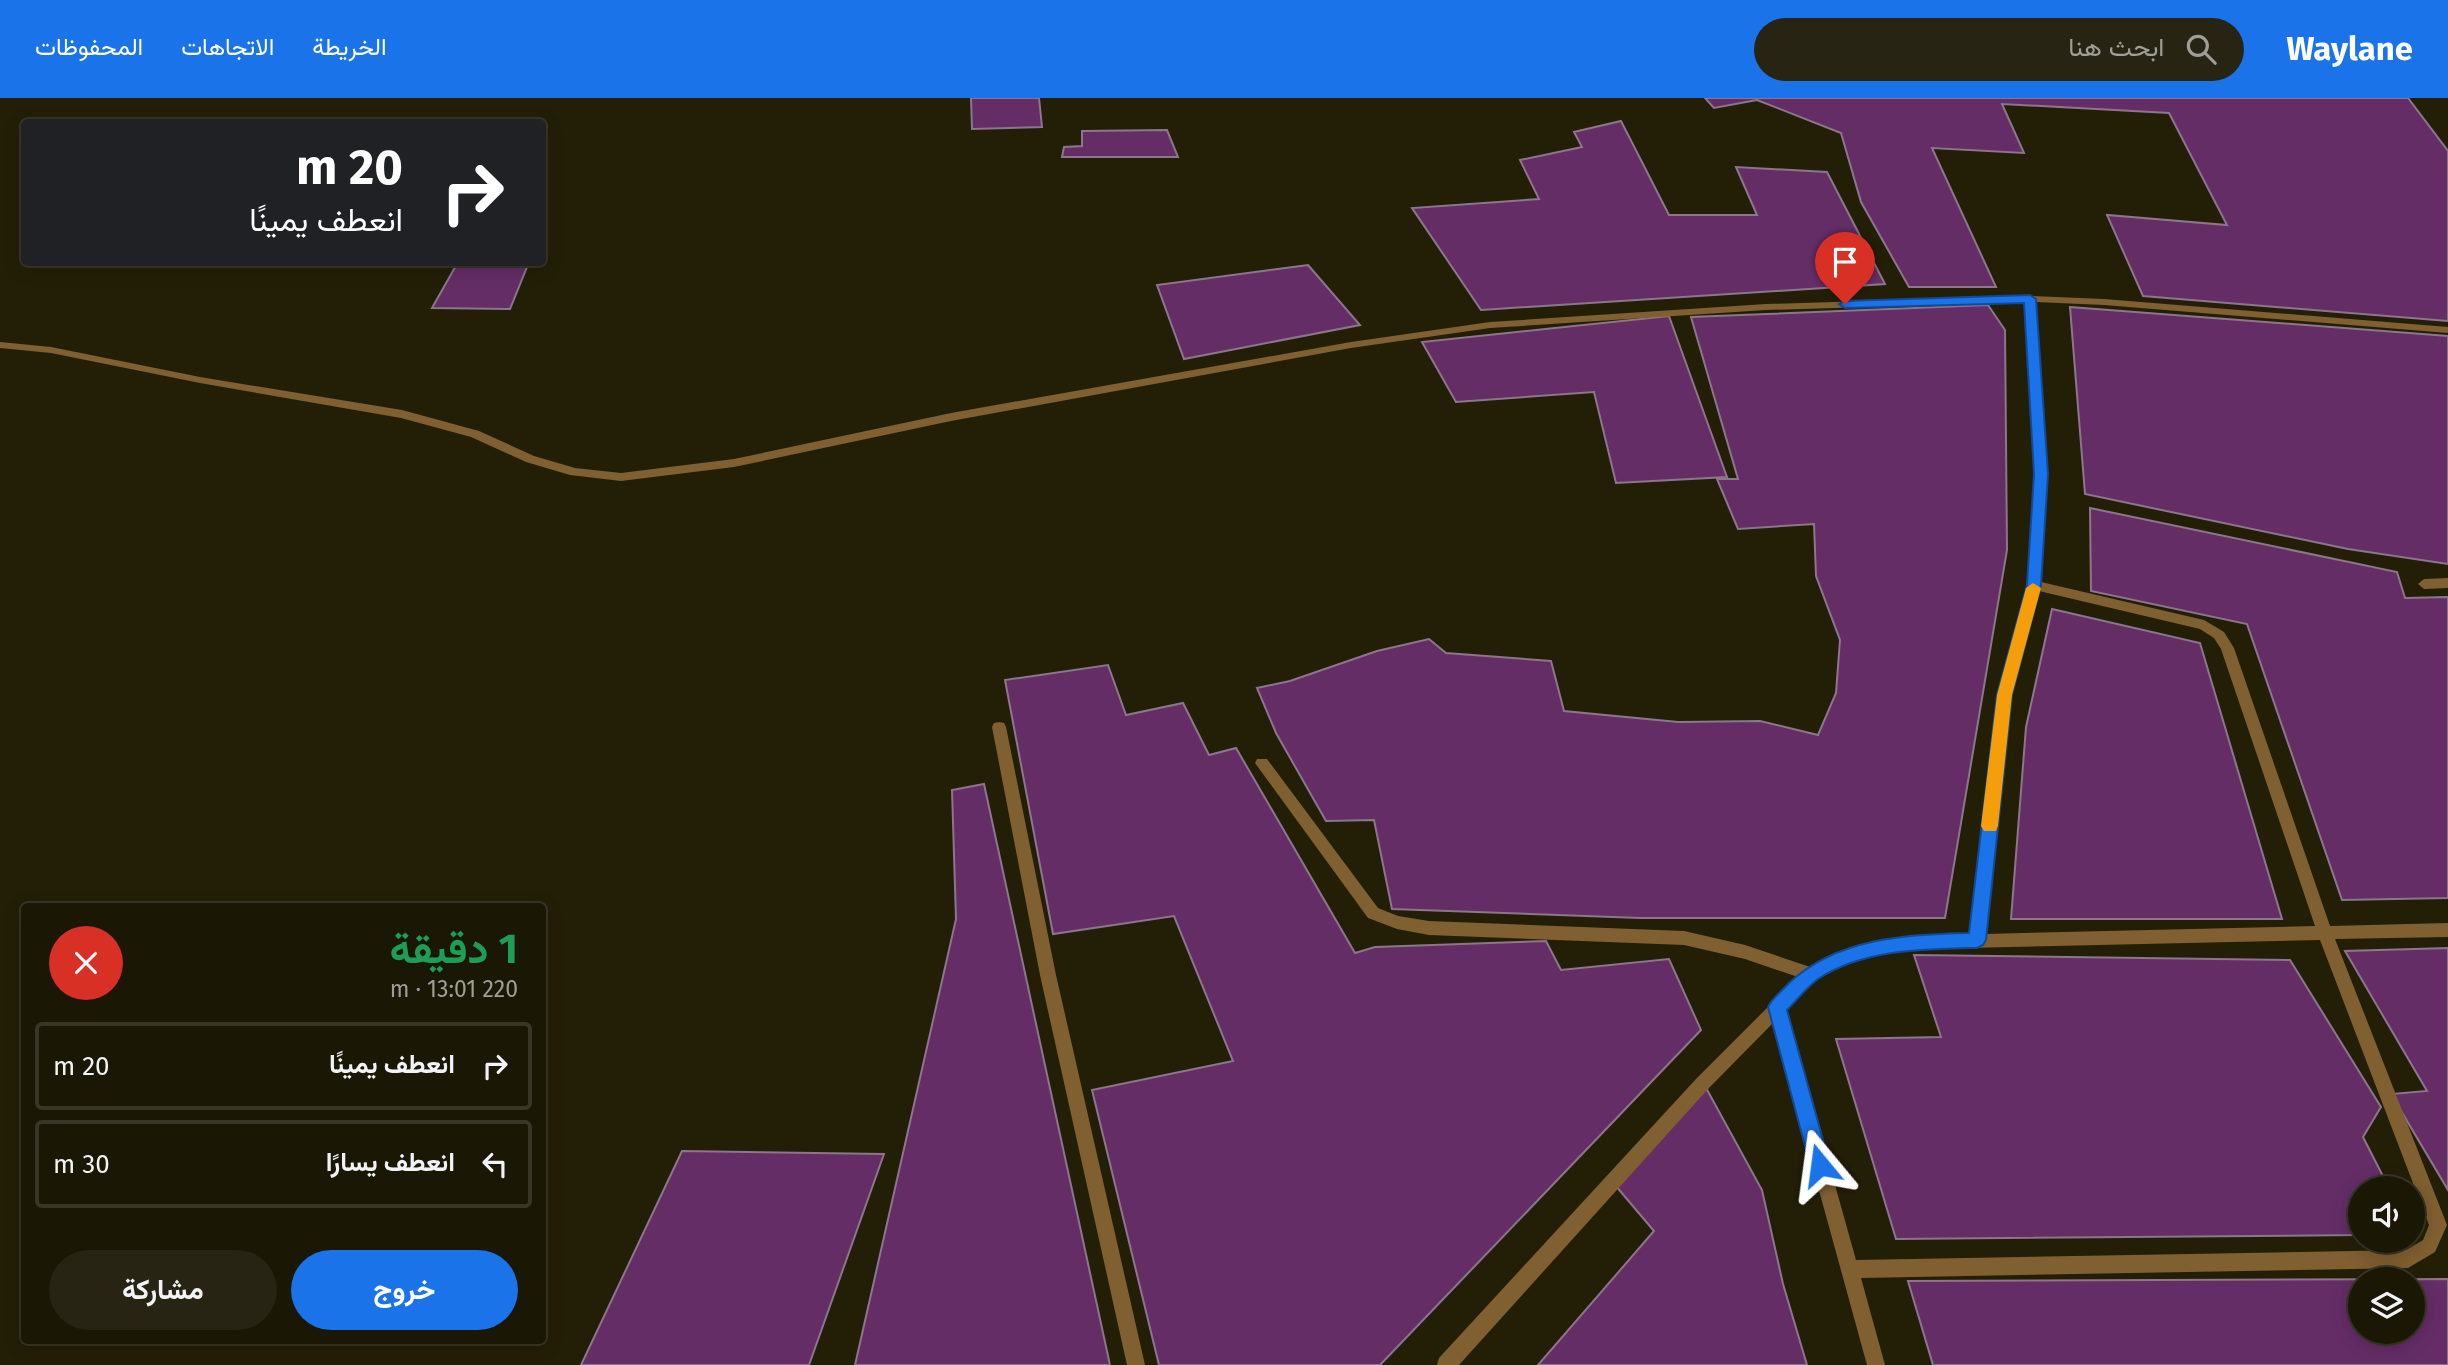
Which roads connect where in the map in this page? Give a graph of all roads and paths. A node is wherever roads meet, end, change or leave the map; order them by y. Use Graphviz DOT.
graph roads {
  1 [pos="2030,299"];
  2 [pos="2448,330"];
  3 [pos="0,345"];
  4 [pos="2448,583"];
  5 [pos="2424,584"];
  6 [pos="2034,585"];
  7 [pos="999,727"];
  8 [pos="1262,763"];
  9 [pos="2448,930"];
  10 [pos="2325,933"];
  11 [pos="1977,940"];
  12 [pos="1811,974"];
  13 [pos="1777,1007"];
  14 [pos="1849,1269"];
  15 [pos="1136,1365"];
  16 [pos="1446,1365"];
  17 [pos="1876,1365"];
  1 -- 2 [label="street"];
  1 -- 3 [label="street"];
  1 -- 6 [label="street"];
  4 -- 5 [label="street"];
  6 -- 10 [label="street"];
  6 -- 11 [label="street"];
  7 -- 15 [label="street"];
  8 -- 12 [label="street"];
  9 -- 10 [label="street"];
  10 -- 11 [label="street"];
  10 -- 14 [label="street"];
  11 -- 12 [label="street"];
  12 -- 13 [label="street"];
  13 -- 14 [label="street"];
  13 -- 16 [label="street"];
  14 -- 17 [label="street"];
}
